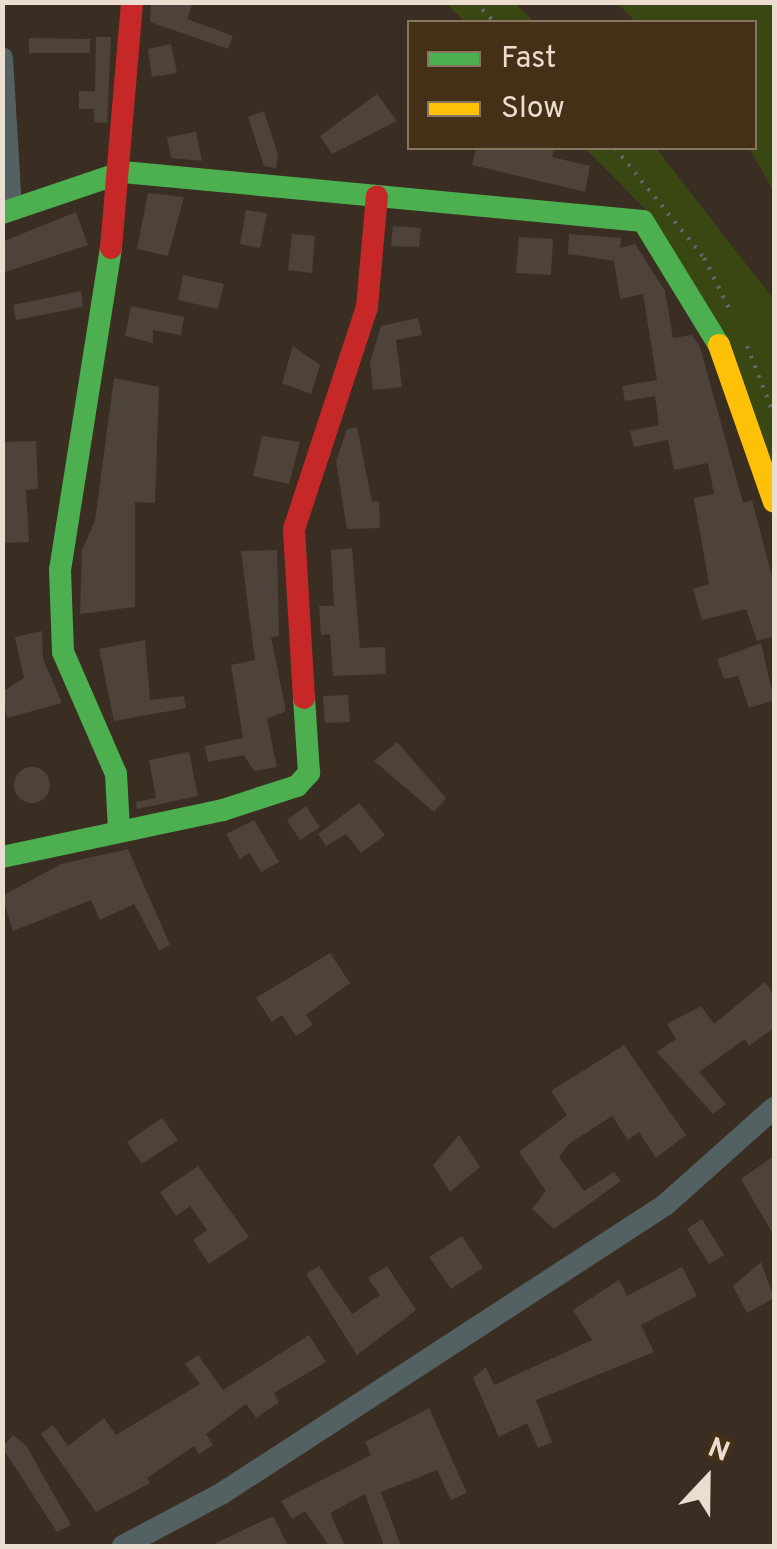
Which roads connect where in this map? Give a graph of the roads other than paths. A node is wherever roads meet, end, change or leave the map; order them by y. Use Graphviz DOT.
graph roads {
  1 [pos="132,2"];
  2 [pos="2,58"];
  3 [pos="124,172"];
  4 [pos="377,196"];
  5 [pos="7,211"];
  6 [pos="774,502"];
  7 [pos="119,830"];
  8 [pos="2,857"];
  9 [pos="774,1108"];
  10 [pos="123,1546"];
  1 -- 3 [label="street"];
  2 -- 5 [label="street"];
  3 -- 4 [label="street"];
  3 -- 5 [label="street"];
  3 -- 7 [label="street"];
  4 -- 6 [label="street"];
  4 -- 7 [label="street"];
  7 -- 8 [label="street"];
  9 -- 10 [label="street"];
}
